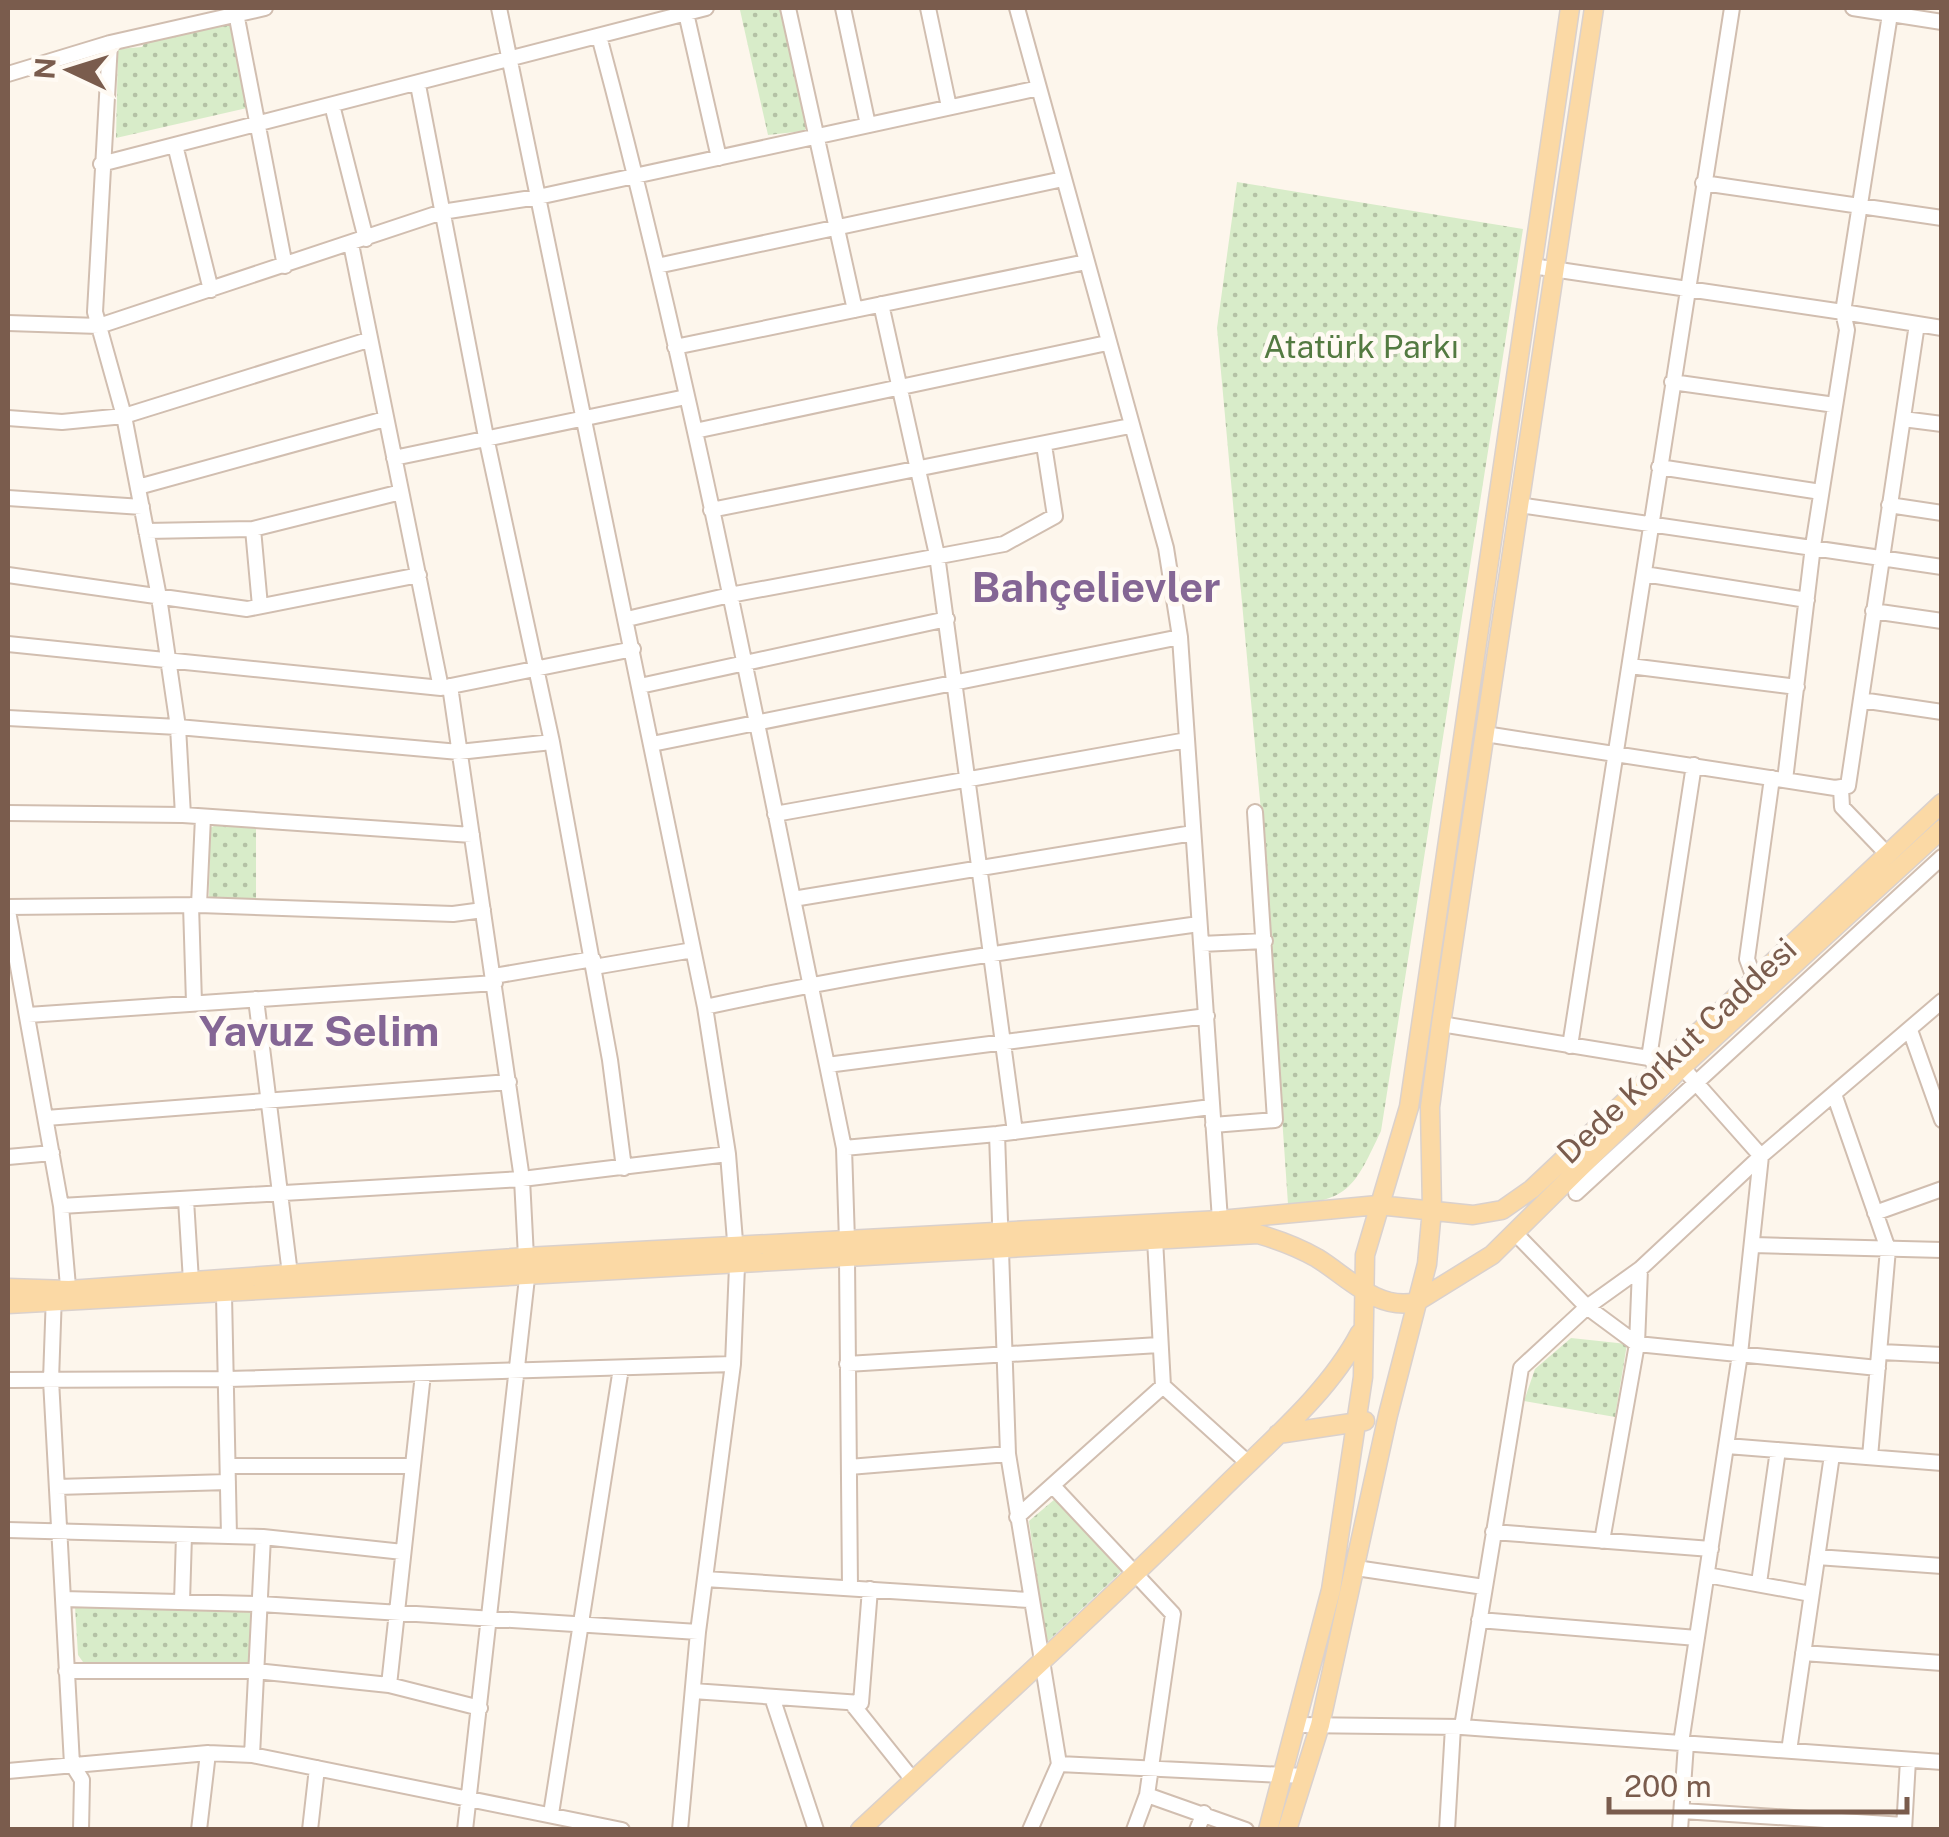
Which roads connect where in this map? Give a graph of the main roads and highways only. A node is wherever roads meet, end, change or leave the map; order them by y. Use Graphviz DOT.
graph roads {
  1 [pos="1570,8"];
  2 [pos="1594,8"];
  3 [pos="1942,804"];
  4 [pos="1942,829"];
  5 [pos="1378,1205"];
  6 [pos="1432,1209"];
  7 [pos="999,1239"];
  8 [pos="847,1250"];
  9 [pos="8,1288"];
  10 [pos="1364,1291"];
  11 [pos="61,1297"];
  12 [pos="1416,1302"];
  13 [pos="8,1304"];
  14 [pos="1363,1328"];
  15 [pos="1388,1415"];
  16 [pos="1358,1423"];
  17 [pos="1277,1434"];
  18 [pos="1295,1775"];
  19 [pos="860,1830"];
  20 [pos="1268,1830"];
  21 [pos="1287,1830"];
  1 -- 5 [label="main road"];
  2 -- 6 [label="main road"];
  3 -- 6 [label="main road, Dede Korkut Caddesi"];
  4 -- 12 [label="main road, Dede Korkut Caddesi"];
  5 -- 6 [label="main road, Dede Korkut Caddesi"];
  5 -- 7 [label="main road, Dede Korkut Caddesi"];
  5 -- 10 [label="main road"];
  6 -- 12 [label="main road"];
  7 -- 8 [label="main road"];
  7 -- 10 [label="main road"];
  8 -- 11 [label="main road"];
  8 -- 11 [label="main road"];
  9 -- 11 [label="main road"];
  10 -- 12 [label="main road"];
  10 -- 14 [label="main road"];
  11 -- 13 [label="main road"];
  12 -- 15 [label="main road"];
  14 -- 16 [label="main road"];
  14 -- 17 [label="main road"];
  15 -- 16 [label="main road"];
  15 -- 18 [label="main road"];
  16 -- 17 [label="main road"];
  16 -- 18 [label="main road"];
  17 -- 19 [label="main road"];
  18 -- 20 [label="main road"];
  18 -- 21 [label="main road"];
}
